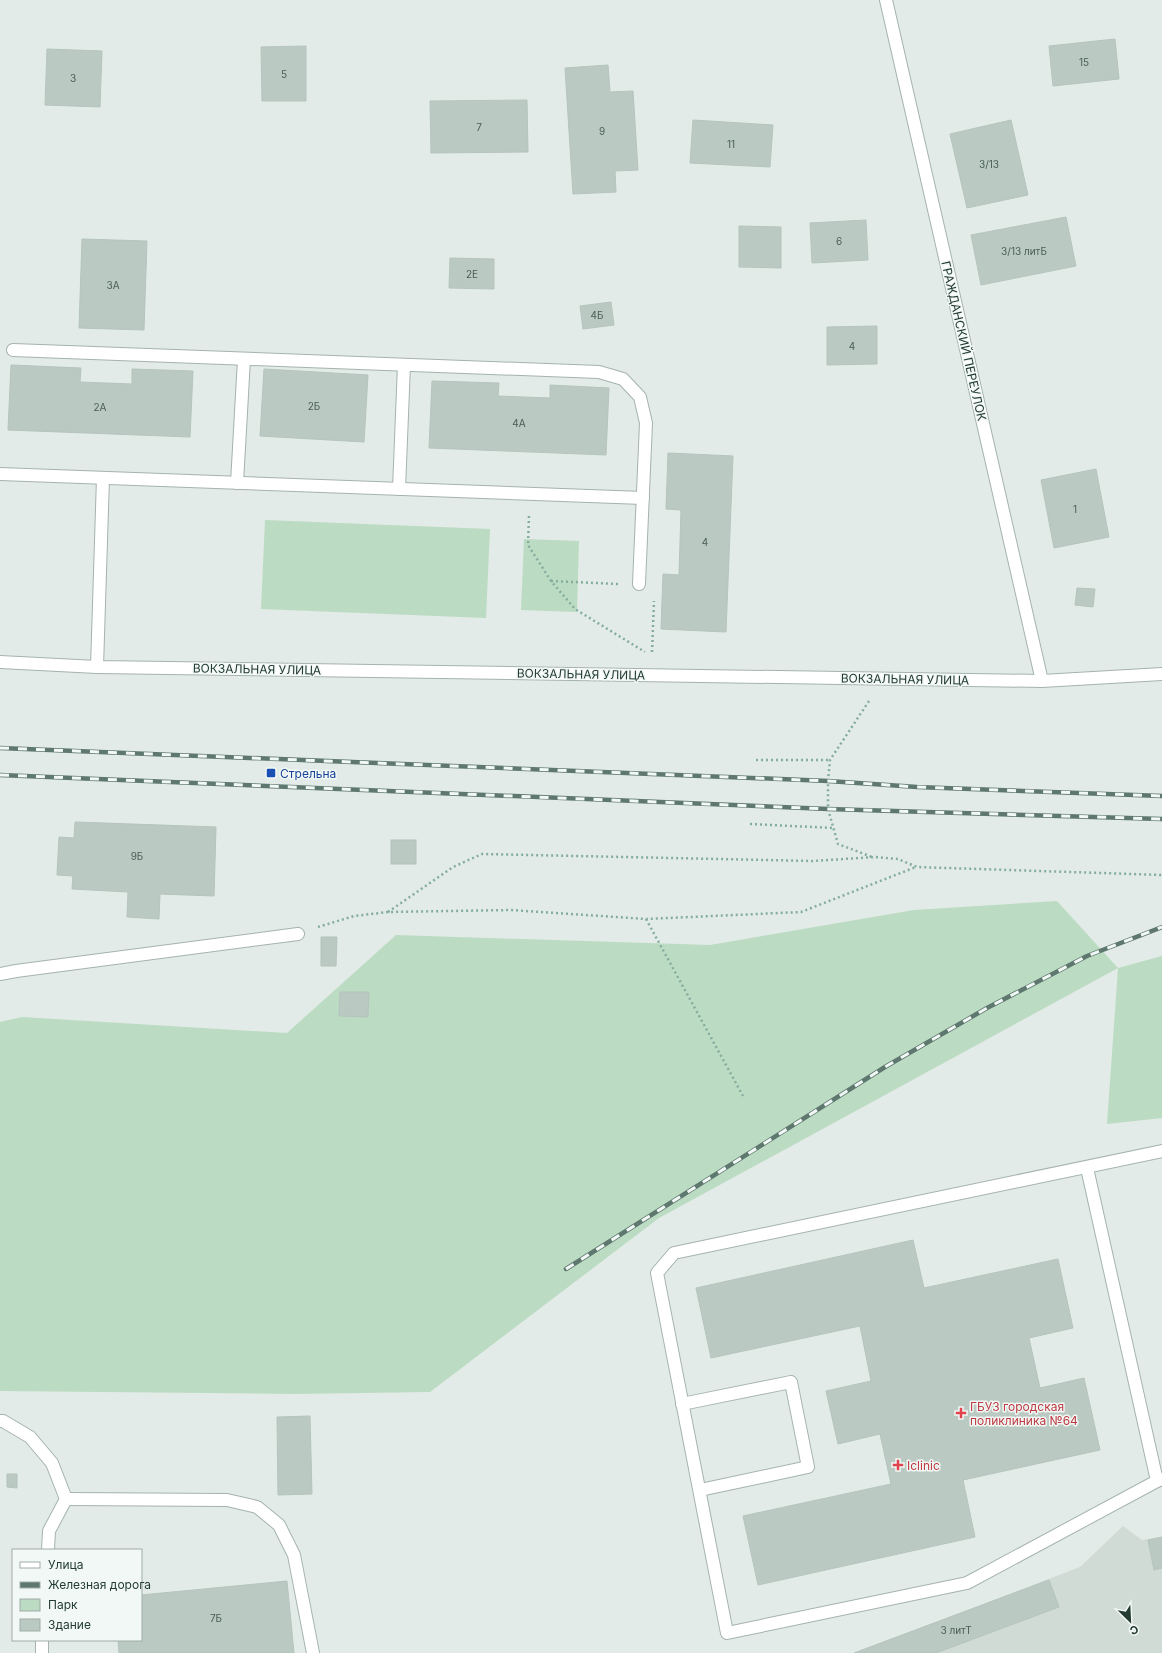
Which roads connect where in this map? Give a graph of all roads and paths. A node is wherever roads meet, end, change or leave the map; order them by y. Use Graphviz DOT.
graph roads {
  1 [pos="886,0"];
  2 [pos="14,350"];
  3 [pos="244,359"];
  4 [pos="404,365"];
  5 [pos="0,474"];
  6 [pos="104,478"];
  7 [pos="237,483"];
  8 [pos="399,489"];
  9 [pos="530,493"];
  10 [pos="643,498"];
  11 [pos="551,581"];
  12 [pos="640,584"];
  13 [pos="652,657"];
  14 [pos="0,662"];
  15 [pos="97,667"];
  16 [pos="1162,674"];
  17 [pos="651,675"];
  18 [pos="884,679"];
  19 [pos="1042,681"];
  20 [pos="756,760"];
  21 [pos="830,760"];
  22 [pos="750,824"];
  23 [pos="834,828"];
  24 [pos="875,858"];
  25 [pos="917,867"];
  26 [pos="1162,875"];
  27 [pos="388,912"];
  28 [pos="646,919"];
  29 [pos="298,934"];
  30 [pos="0,974"];
  31 [pos="742,1096"];
  32 [pos="1162,1151"];
  33 [pos="1087,1168"];
  34 [pos="682,1404"];
  35 [pos="0,1421"];
  36 [pos="1160,1480"];
  37 [pos="700,1490"];
  38 [pos="66,1499"];
  39 [pos="48,1549"];
  40 [pos="42,1641"];
  41 [pos="42,1653"];
  42 [pos="313,1653"];
  1 -- 19 [label="street, ГРАЖДАНСКИЙ ПЕРЕУЛОК"];
  2 -- 3 [label="street"];
  3 -- 4 [label="street"];
  3 -- 7 [label="street"];
  4 -- 8 [label="street"];
  4 -- 10 [label="street"];
  5 -- 6 [label="street"];
  6 -- 7 [label="street"];
  6 -- 15 [label="street"];
  7 -- 8 [label="street"];
  8 -- 9 [label="street"];
  9 -- 10 [label="street"];
  9 -- 11 [label="path"];
  10 -- 12 [label="street"];
  11 -- 12 [label="path"];
  11 -- 13 [label="path"];
  12 -- 13 [label="path"];
  13 -- 17 [label="path"];
  14 -- 15 [label="street, ВОКЗАЛЬНАЯ УЛИЦА"];
  15 -- 17 [label="street, ВОКЗАЛЬНАЯ УЛИЦА"];
  16 -- 19 [label="street, ВОКЗАЛЬНАЯ УЛИЦА"];
  17 -- 18 [label="street, ВОКЗАЛЬНАЯ УЛИЦА"];
  18 -- 19 [label="street, ВОКЗАЛЬНАЯ УЛИЦА"];
  18 -- 21 [label="path"];
  20 -- 21 [label="path"];
  21 -- 23 [label="path"];
  22 -- 23 [label="path"];
  23 -- 24 [label="path"];
  24 -- 25 [label="path"];
  24 -- 27 [label="path"];
  25 -- 26 [label="path"];
  25 -- 28 [label="path"];
  27 -- 28 [label="path"];
  27 -- 29 [label="path"];
  28 -- 31 [label="path"];
  29 -- 30 [label="street"];
  32 -- 33 [label="street"];
  33 -- 34 [label="street"];
  33 -- 36 [label="street"];
  34 -- 37 [label="street"];
  34 -- 37 [label="street"];
  35 -- 38 [label="street"];
  36 -- 37 [label="street"];
  38 -- 39 [label="street"];
  38 -- 42 [label="street"];
  40 -- 41 [label="street"];
}
